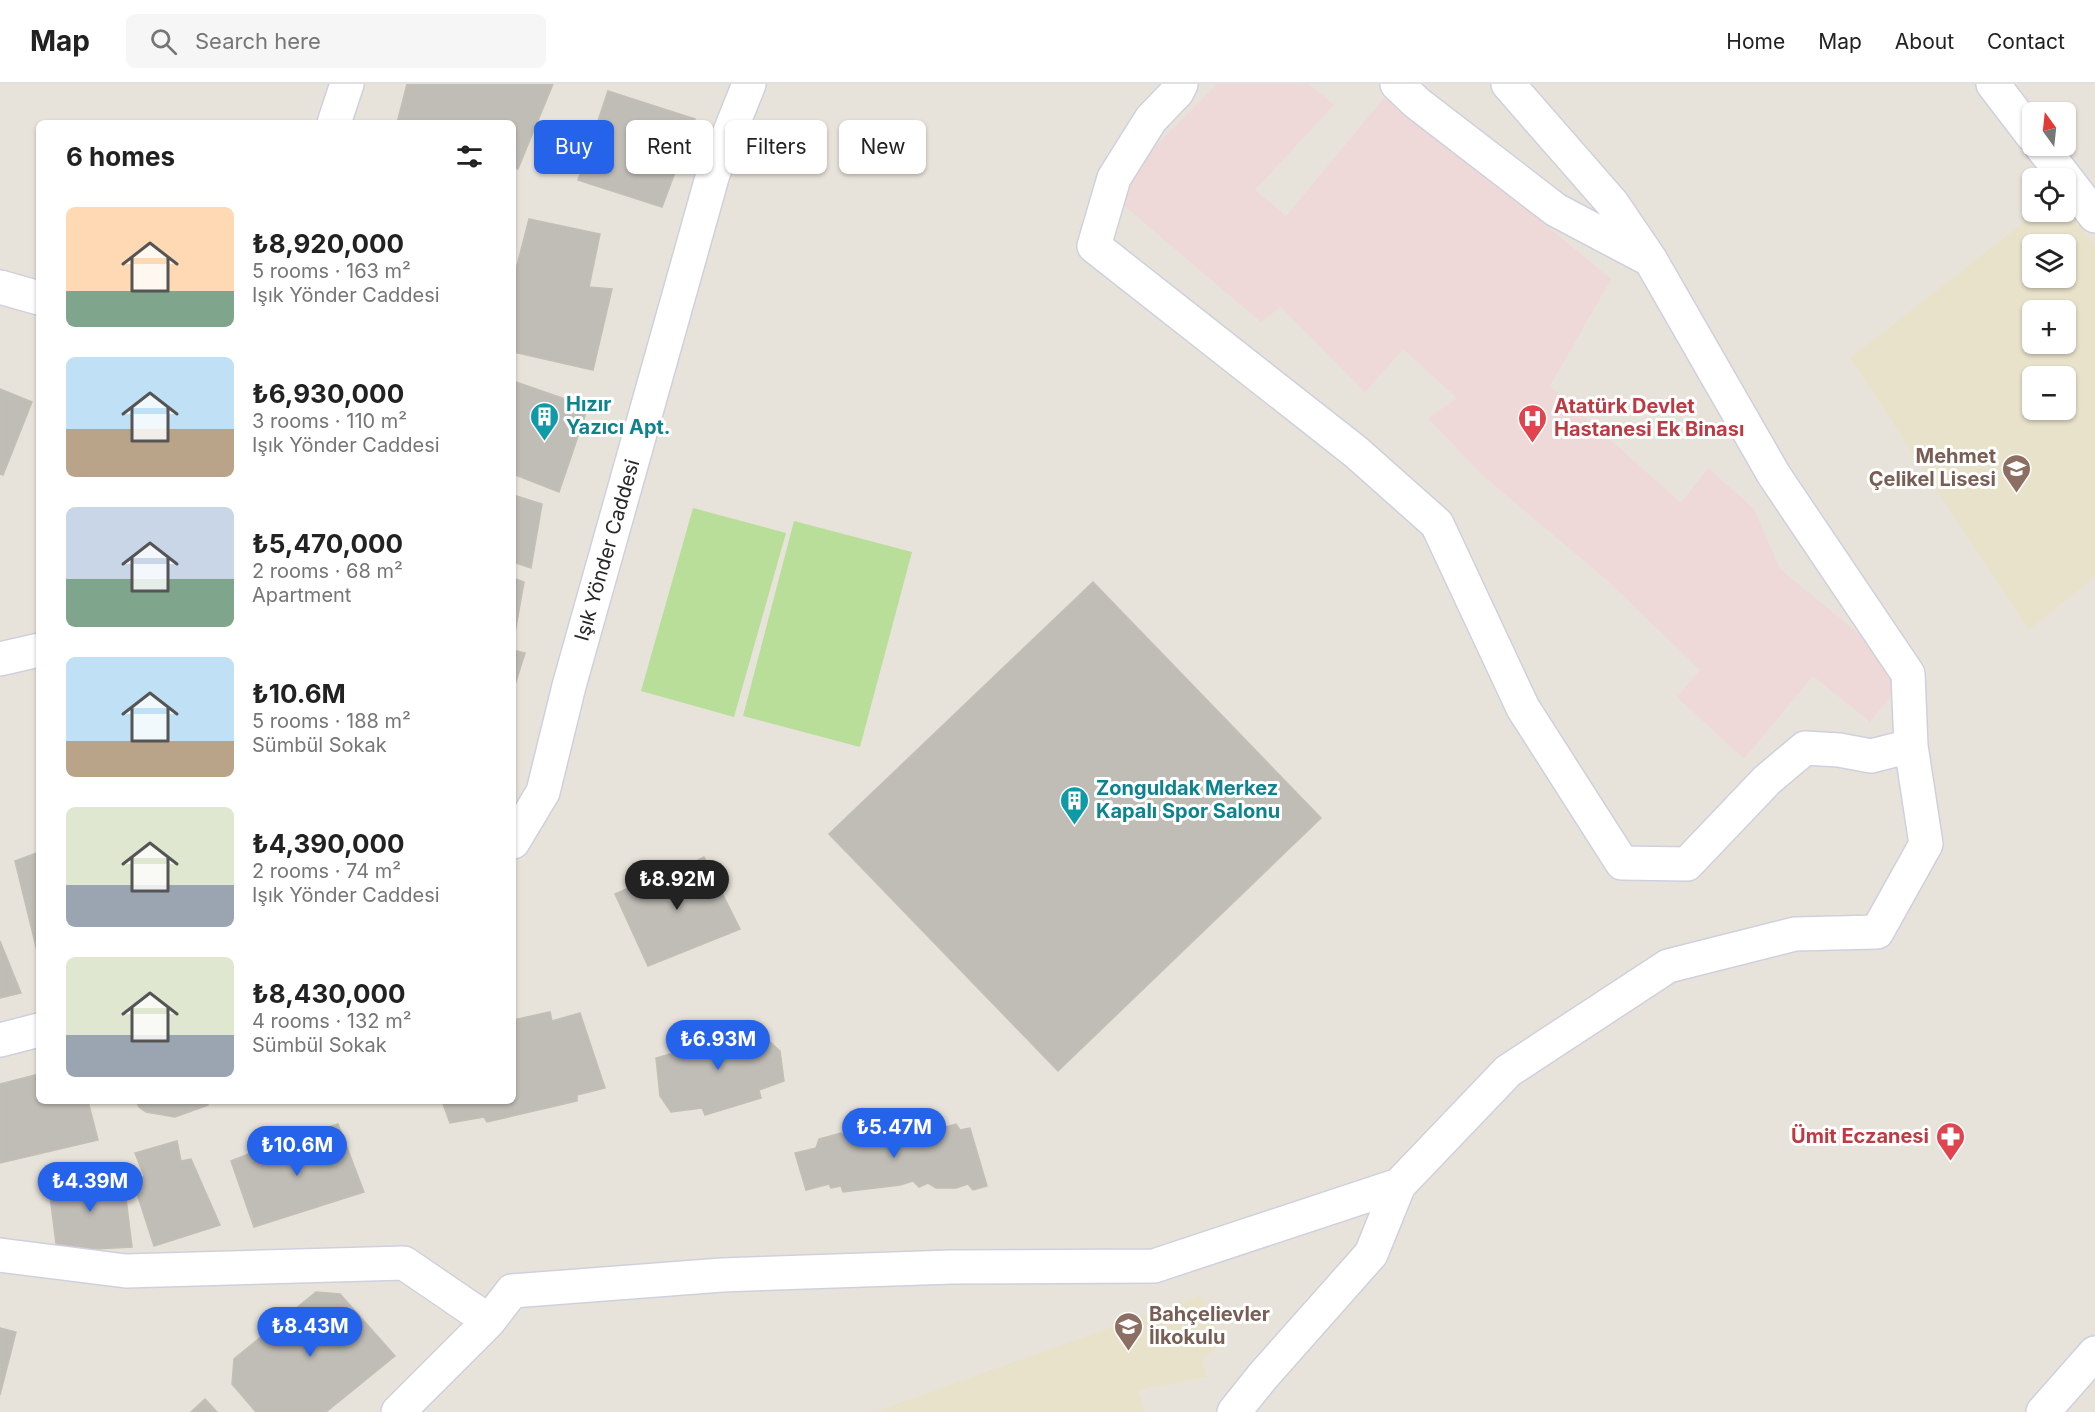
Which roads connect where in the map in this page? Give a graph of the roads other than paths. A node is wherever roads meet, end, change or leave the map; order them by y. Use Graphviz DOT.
graph roads {
  1 [pos="347,84"];
  2 [pos="749,84"];
  3 [pos="1182,84"];
  4 [pos="1397,84"];
  5 [pos="1508,84"];
  6 [pos="1993,84"];
  7 [pos="335,120"];
  8 [pos="2022,122"];
  9 [pos="2049,156"];
  10 [pos="2095,216"];
  11 [pos="1650,259"];
  12 [pos="0,287"];
  13 [pos="36,297"];
  14 [pos="36,651"];
  15 [pos="0,659"];
  16 [pos="1911,746"];
  17 [pos="516,837"];
  18 [pos="36,1031"];
  19 [pos="0,1040"];
  20 [pos="1399,1185"];
  21 [pos="0,1255"];
  22 [pos="489,1321"];
  23 [pos="2095,1353"];
  24 [pos="398,1412"];
  25 [pos="1234,1412"];
  26 [pos="2043,1412"];
  1 -- 7 [label="street"];
  2 -- 17 [label="street, Işık Yönder Caddesi"];
  3 -- 16 [label="street"];
  4 -- 11 [label="street"];
  5 -- 11 [label="street"];
  6 -- 8 [label="street"];
  9 -- 10 [label="street"];
  11 -- 16 [label="street"];
  12 -- 13 [label="street"];
  14 -- 15 [label="street"];
  16 -- 20 [label="street"];
  18 -- 19 [label="street"];
  20 -- 22 [label="street"];
  20 -- 25 [label="street"];
  21 -- 22 [label="street"];
  22 -- 24 [label="street"];
  23 -- 26 [label="street"];
}
